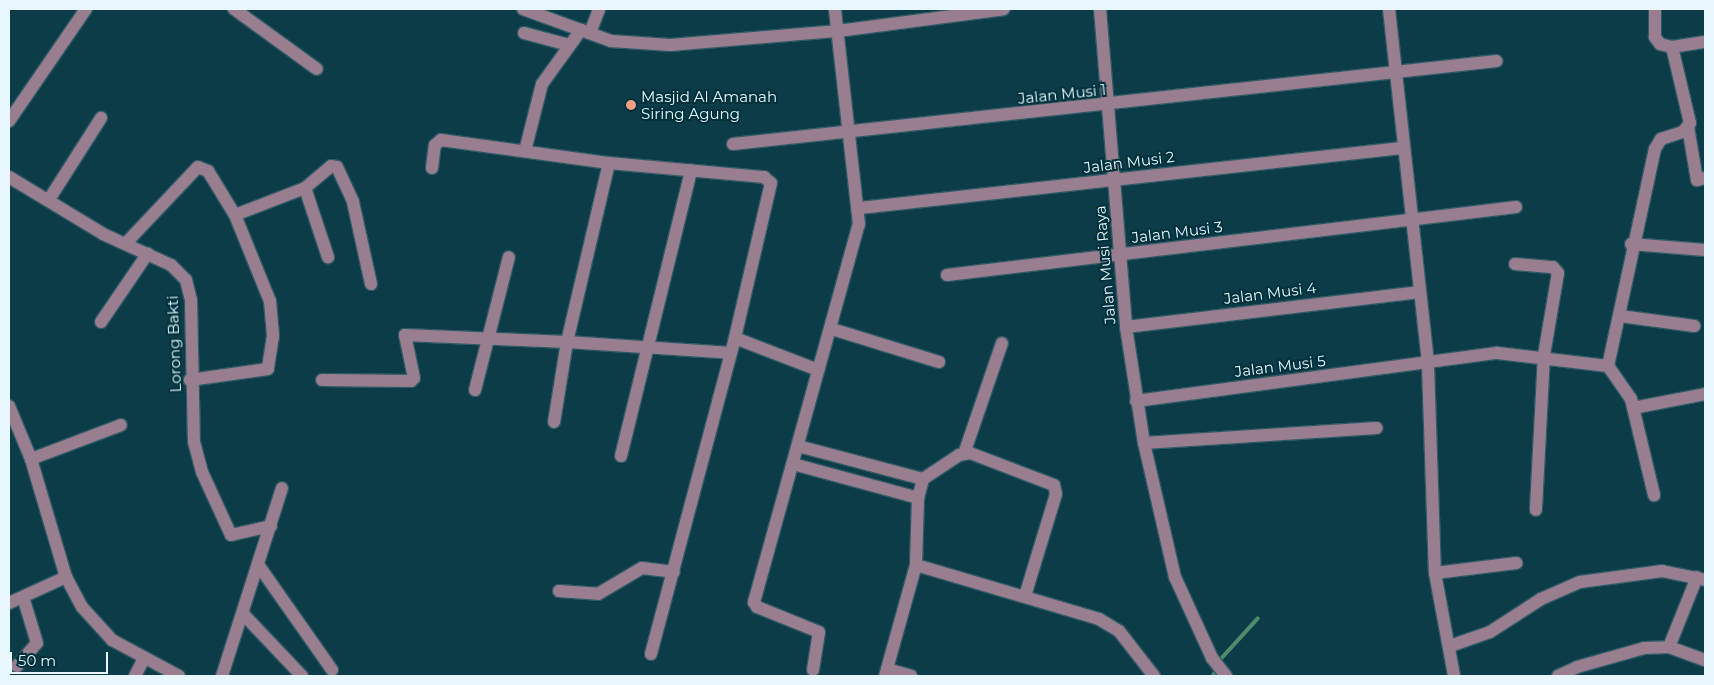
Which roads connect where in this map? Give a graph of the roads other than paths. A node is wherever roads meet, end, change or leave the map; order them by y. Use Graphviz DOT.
graph roads {
  1 [pos="86,9"];
  2 [pos="234,9"];
  3 [pos="523,9"];
  4 [pos="599,9"];
  5 [pos="835,9"];
  6 [pos="1004,9"];
  7 [pos="1100,9"];
  8 [pos="1389,9"];
  9 [pos="1655,9"];
  10 [pos="838,31"];
  11 [pos="586,32"];
  12 [pos="524,33"];
  13 [pos="1705,42"];
  14 [pos="569,45"];
  15 [pos="1672,47"];
  16 [pos="1497,61"];
  17 [pos="317,69"];
  18 [pos="1394,72"];
  19 [pos="1108,105"];
  20 [pos="101,118"];
  21 [pos="9,121"];
  22 [pos="1688,127"];
  23 [pos="850,134"];
  24 [pos="733,144"];
  25 [pos="1402,148"];
  26 [pos="526,151"];
  27 [pos="609,163"];
  28 [pos="432,168"];
  29 [pos="691,170"];
  30 [pos="9,177"];
  31 [pos="1705,178"];
  32 [pos="1115,179"];
  33 [pos="305,188"];
  34 [pos="50,198"];
  35 [pos="1516,207"];
  36 [pos="860,208"];
  37 [pos="235,215"];
  38 [pos="1410,221"];
  39 [pos="127,242"];
  40 [pos="1631,244"];
  41 [pos="1705,250"];
  42 [pos="148,252"];
  43 [pos="1120,255"];
  44 [pos="328,257"];
  45 [pos="509,257"];
  46 [pos="1515,264"];
  47 [pos="947,275"];
  48 [pos="371,284"];
  49 [pos="1418,292"];
  50 [pos="1620,316"];
  51 [pos="101,322"];
  52 [pos="1694,326"];
  53 [pos="1126,327"];
  54 [pos="832,329"];
  55 [pos="491,338"];
  56 [pos="735,338"];
  57 [pos="567,342"];
  58 [pos="1002,343"];
  59 [pos="648,348"];
  60 [pos="731,354"];
  61 [pos="1544,355"];
  62 [pos="939,362"];
  63 [pos="1428,365"];
  64 [pos="1608,366"];
  65 [pos="818,370"];
  66 [pos="190,380"];
  67 [pos="322,380"];
  68 [pos="475,390"];
  69 [pos="1705,394"];
  70 [pos="1136,401"];
  71 [pos="9,406"];
  72 [pos="1634,408"];
  73 [pos="554,422"];
  74 [pos="121,425"];
  75 [pos="1377,428"];
  76 [pos="1144,443"];
  77 [pos="798,446"];
  78 [pos="964,454"];
  79 [pos="621,456"];
  80 [pos="31,459"];
  81 [pos="793,464"];
  82 [pos="871,465"];
  83 [pos="923,479"];
  84 [pos="866,484"];
  85 [pos="282,488"];
  86 [pos="1654,495"];
  87 [pos="918,498"];
  88 [pos="1536,510"];
  89 [pos="271,526"];
  90 [pos="1516,563"];
  91 [pos="916,565"];
  92 [pos="259,566"];
  93 [pos="674,572"];
  94 [pos="1435,573"];
  95 [pos="66,577"];
  96 [pos="1701,579"];
  97 [pos="559,591"];
  98 [pos="23,596"];
  99 [pos="1025,596"];
  100 [pos="9,603"];
  101 [pos="245,616"];
  102 [pos="1450,646"];
  103 [pos="1669,647"];
  104 [pos="651,654"];
  105 [pos="143,660"];
  106 [pos="1705,660"];
  107 [pos="16,666"];
  108 [pos="332,670"];
  109 [pos="813,670"];
  110 [pos="886,673"];
  111 [pos="1453,673"];
  112 [pos="1224,674"];
  113 [pos="135,676"];
  114 [pos="179,676"];
  115 [pos="222,676"];
  116 [pos="302,676"];
  117 [pos="911,676"];
  118 [pos="1154,676"];
  119 [pos="1466,676"];
  120 [pos="1558,676"];
  1 -- 21 [label="street"];
  2 -- 17 [label="street"];
  3 -- 11 [label="street"];
  4 -- 11 [label="street"];
  5 -- 10 [label="street"];
  6 -- 10 [label="street"];
  7 -- 19 [label="street, Jalan Musi Raya"];
  8 -- 18 [label="street"];
  9 -- 15 [label="street"];
  10 -- 11 [label="street"];
  10 -- 23 [label="street"];
  11 -- 14 [label="street"];
  12 -- 14 [label="street"];
  13 -- 15 [label="street"];
  14 -- 26 [label="street"];
  15 -- 22 [label="street"];
  16 -- 18 [label="street, Jalan Musi 1"];
  18 -- 19 [label="street, Jalan Musi 1"];
  18 -- 25 [label="street"];
  19 -- 23 [label="street, Jalan Musi 1"];
  19 -- 32 [label="street, Jalan Musi Raya"];
  20 -- 34 [label="street"];
  22 -- 31 [label="street"];
  22 -- 40 [label="street"];
  23 -- 24 [label="street, Jalan Musi 1"];
  23 -- 36 [label="street"];
  25 -- 32 [label="street, Jalan Musi 2"];
  25 -- 38 [label="street"];
  26 -- 27 [label="street"];
  26 -- 28 [label="street"];
  27 -- 29 [label="street"];
  27 -- 57 [label="street"];
  29 -- 56 [label="street"];
  29 -- 59 [label="street"];
  30 -- 34 [label="street, Lorong Bakti"];
  32 -- 36 [label="street, Jalan Musi 2"];
  32 -- 43 [label="street, Jalan Musi Raya"];
  33 -- 37 [label="street"];
  33 -- 44 [label="street"];
  33 -- 48 [label="street"];
  34 -- 39 [label="street, Lorong Bakti"];
  35 -- 38 [label="street, Jalan Musi 3"];
  36 -- 54 [label="street"];
  37 -- 39 [label="street"];
  37 -- 66 [label="street"];
  38 -- 43 [label="street, Jalan Musi 3"];
  38 -- 49 [label="street"];
  39 -- 42 [label="street, Lorong Bakti"];
  40 -- 41 [label="street"];
  40 -- 50 [label="street"];
  42 -- 51 [label="street"];
  42 -- 66 [label="street, Lorong Bakti"];
  43 -- 47 [label="street, Jalan Musi 3"];
  43 -- 53 [label="street, Jalan Musi Raya"];
  45 -- 55 [label="street"];
  46 -- 61 [label="street"];
  49 -- 53 [label="street, Jalan Musi 4"];
  49 -- 63 [label="street"];
  50 -- 52 [label="street"];
  50 -- 64 [label="street"];
  53 -- 70 [label="street, Jalan Musi Raya"];
  54 -- 62 [label="street"];
  54 -- 65 [label="street"];
  55 -- 57 [label="street"];
  55 -- 67 [label="street"];
  55 -- 68 [label="street"];
  56 -- 60 [label="street"];
  56 -- 65 [label="street"];
  57 -- 59 [label="street"];
  57 -- 73 [label="street"];
  58 -- 78 [label="street"];
  59 -- 60 [label="street"];
  59 -- 79 [label="street"];
  60 -- 93 [label="street"];
  61 -- 63 [label="street, Jalan Musi 5"];
  61 -- 64 [label="street, Jalan Musi 5"];
  61 -- 88 [label="street"];
  63 -- 70 [label="street, Jalan Musi 5"];
  63 -- 94 [label="street"];
  64 -- 72 [label="street"];
  65 -- 77 [label="street"];
  66 -- 89 [label="street, Lorong Bakti"];
  69 -- 72 [label="street"];
  70 -- 76 [label="street, Jalan Musi Raya"];
  71 -- 80 [label="street"];
  72 -- 86 [label="street"];
  74 -- 80 [label="street"];
  75 -- 76 [label="street"];
  76 -- 112 [label="street, Jalan Musi Raya"];
  77 -- 81 [label="street"];
  77 -- 82 [label="street"];
  78 -- 83 [label="street"];
  78 -- 99 [label="street"];
  80 -- 95 [label="street"];
  81 -- 84 [label="street"];
  81 -- 109 [label="street"];
  82 -- 83 [label="street"];
  82 -- 84 [label="street"];
  83 -- 87 [label="street"];
  84 -- 87 [label="street"];
  85 -- 89 [label="street"];
  87 -- 91 [label="street"];
  89 -- 92 [label="street"];
  90 -- 94 [label="street"];
  91 -- 99 [label="street"];
  91 -- 110 [label="street"];
  92 -- 101 [label="street"];
  92 -- 108 [label="street"];
  93 -- 97 [label="street"];
  93 -- 104 [label="street"];
  94 -- 102 [label="street"];
  95 -- 98 [label="street"];
  95 -- 105 [label="street"];
  96 -- 102 [label="street"];
  96 -- 103 [label="street"];
  98 -- 100 [label="street"];
  98 -- 107 [label="street"];
  99 -- 118 [label="street"];
  101 -- 115 [label="street"];
  101 -- 116 [label="street"];
  102 -- 111 [label="street"];
  103 -- 106 [label="street"];
  103 -- 120 [label="street"];
  105 -- 113 [label="street"];
  105 -- 114 [label="street"];
  110 -- 117 [label="street"];
  111 -- 119 [label="street"];
}
